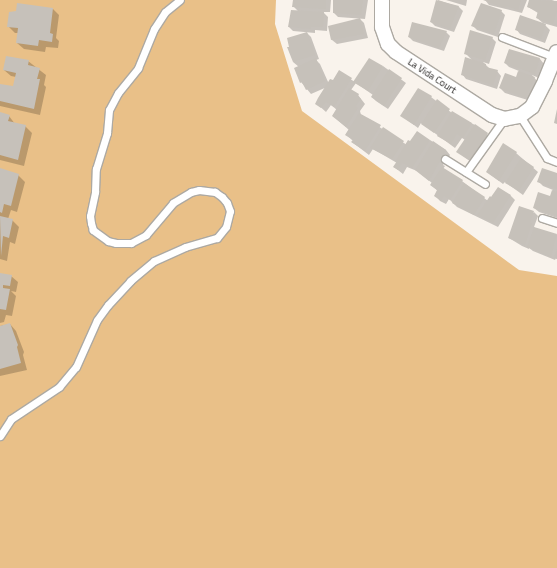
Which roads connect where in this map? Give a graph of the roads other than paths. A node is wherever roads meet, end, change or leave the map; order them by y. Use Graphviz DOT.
graph roads {
  1 [pos="180,0"];
  2 [pos="382,0"];
  3 [pos="502,37"];
  4 [pos="555,54"];
  5 [pos="520,116"];
  6 [pos="504,119"];
  7 [pos="445,159"];
  8 [pos="557,162"];
  9 [pos="466,172"];
  10 [pos="485,184"];
  11 [pos="542,218"];
  12 [pos="557,223"];
  13 [pos="0,436"];
  1 -- 13 [label="lane"];
  2 -- 6 [label="street, La Vida Court"];
  3 -- 4 [label="lane"];
  4 -- 5 [label="street"];
  5 -- 6 [label="street"];
  5 -- 8 [label="lane"];
  6 -- 9 [label="lane"];
  7 -- 9 [label="lane"];
  9 -- 10 [label="lane"];
  11 -- 12 [label="lane"];
}
